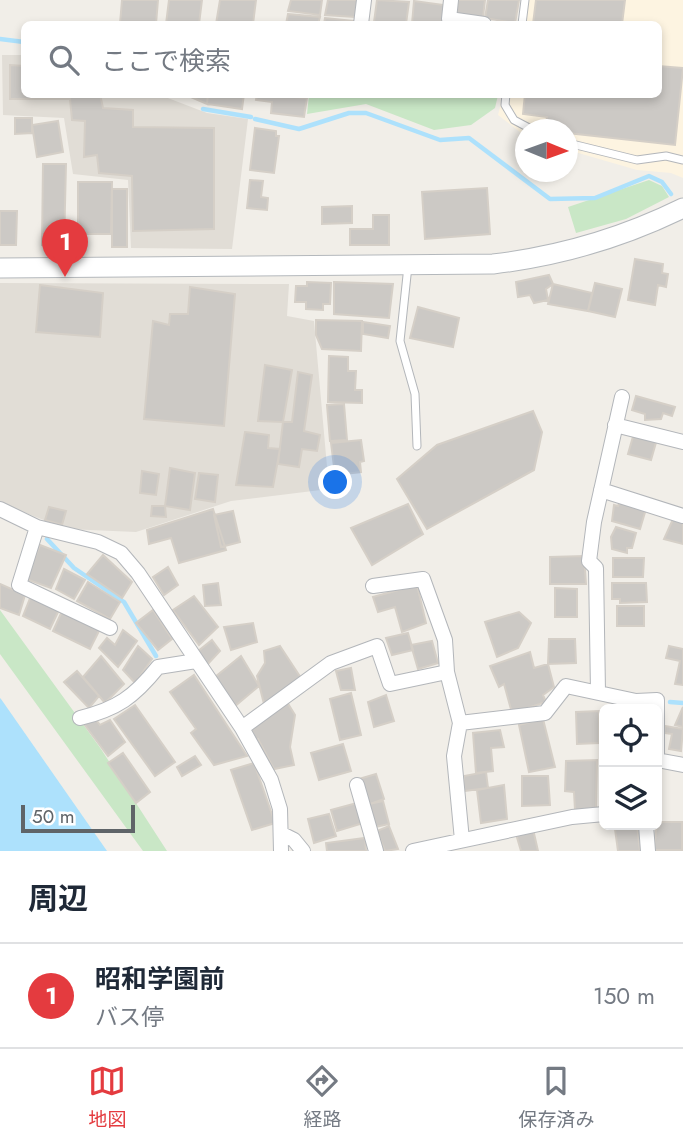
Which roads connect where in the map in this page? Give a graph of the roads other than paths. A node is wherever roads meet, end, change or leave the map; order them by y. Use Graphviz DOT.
graph roads {
  1 [pos="365,0"];
  2 [pos="451,0"];
  3 [pos="525,0"];
  4 [pos="361,21"];
  5 [pos="463,21"];
  6 [pos="522,21"];
  7 [pos="506,98"];
  8 [pos="515,121"];
  9 [pos="578,145"];
  10 [pos="683,160"];
  11 [pos="683,208"];
  12 [pos="408,265"];
  13 [pos="0,268"];
  14 [pos="621,397"];
  15 [pos="615,425"];
  16 [pos="683,442"];
  17 [pos="417,446"];
  18 [pos="601,490"];
  19 [pos="0,509"];
  20 [pos="683,516"];
  21 [pos="37,527"];
  22 [pos="373,586"];
  23 [pos="110,628"];
  24 [pos="196,661"];
  25 [pos="447,671"];
  26 [pos="598,692"];
  27 [pos="657,704"];
  28 [pos="80,718"];
  29 [pos="460,723"];
  30 [pos="242,727"];
  31 [pos="662,761"];
  32 [pos="683,765"];
  33 [pos="357,785"];
  34 [pos="599,814"];
  35 [pos="646,830"];
  36 [pos="282,834"];
  37 [pos="468,843"];
  38 [pos="281,851"];
  39 [pos="303,851"];
  40 [pos="376,851"];
  41 [pos="413,851"];
  42 [pos="648,851"];
  1 -- 4 [label="street"];
  2 -- 5 [label="street"];
  3 -- 6 [label="lane"];
  7 -- 8 [label="lane"];
  9 -- 10 [label="lane"];
  11 -- 12 [label="street"];
  12 -- 13 [label="street"];
  12 -- 17 [label="lane"];
  14 -- 15 [label="street"];
  15 -- 16 [label="street"];
  15 -- 18 [label="street"];
  18 -- 20 [label="street"];
  18 -- 26 [label="street"];
  19 -- 21 [label="street"];
  21 -- 23 [label="street"];
  21 -- 24 [label="street"];
  22 -- 25 [label="street"];
  24 -- 28 [label="street"];
  24 -- 30 [label="street"];
  25 -- 29 [label="street"];
  25 -- 30 [label="street"];
  26 -- 27 [label="street"];
  26 -- 29 [label="street"];
  29 -- 37 [label="street"];
  30 -- 36 [label="street"];
  31 -- 32 [label="street"];
  33 -- 40 [label="street"];
  34 -- 37 [label="street"];
  35 -- 42 [label="street"];
  36 -- 38 [label="street"];
  36 -- 39 [label="street"];
  37 -- 41 [label="street"];
}
